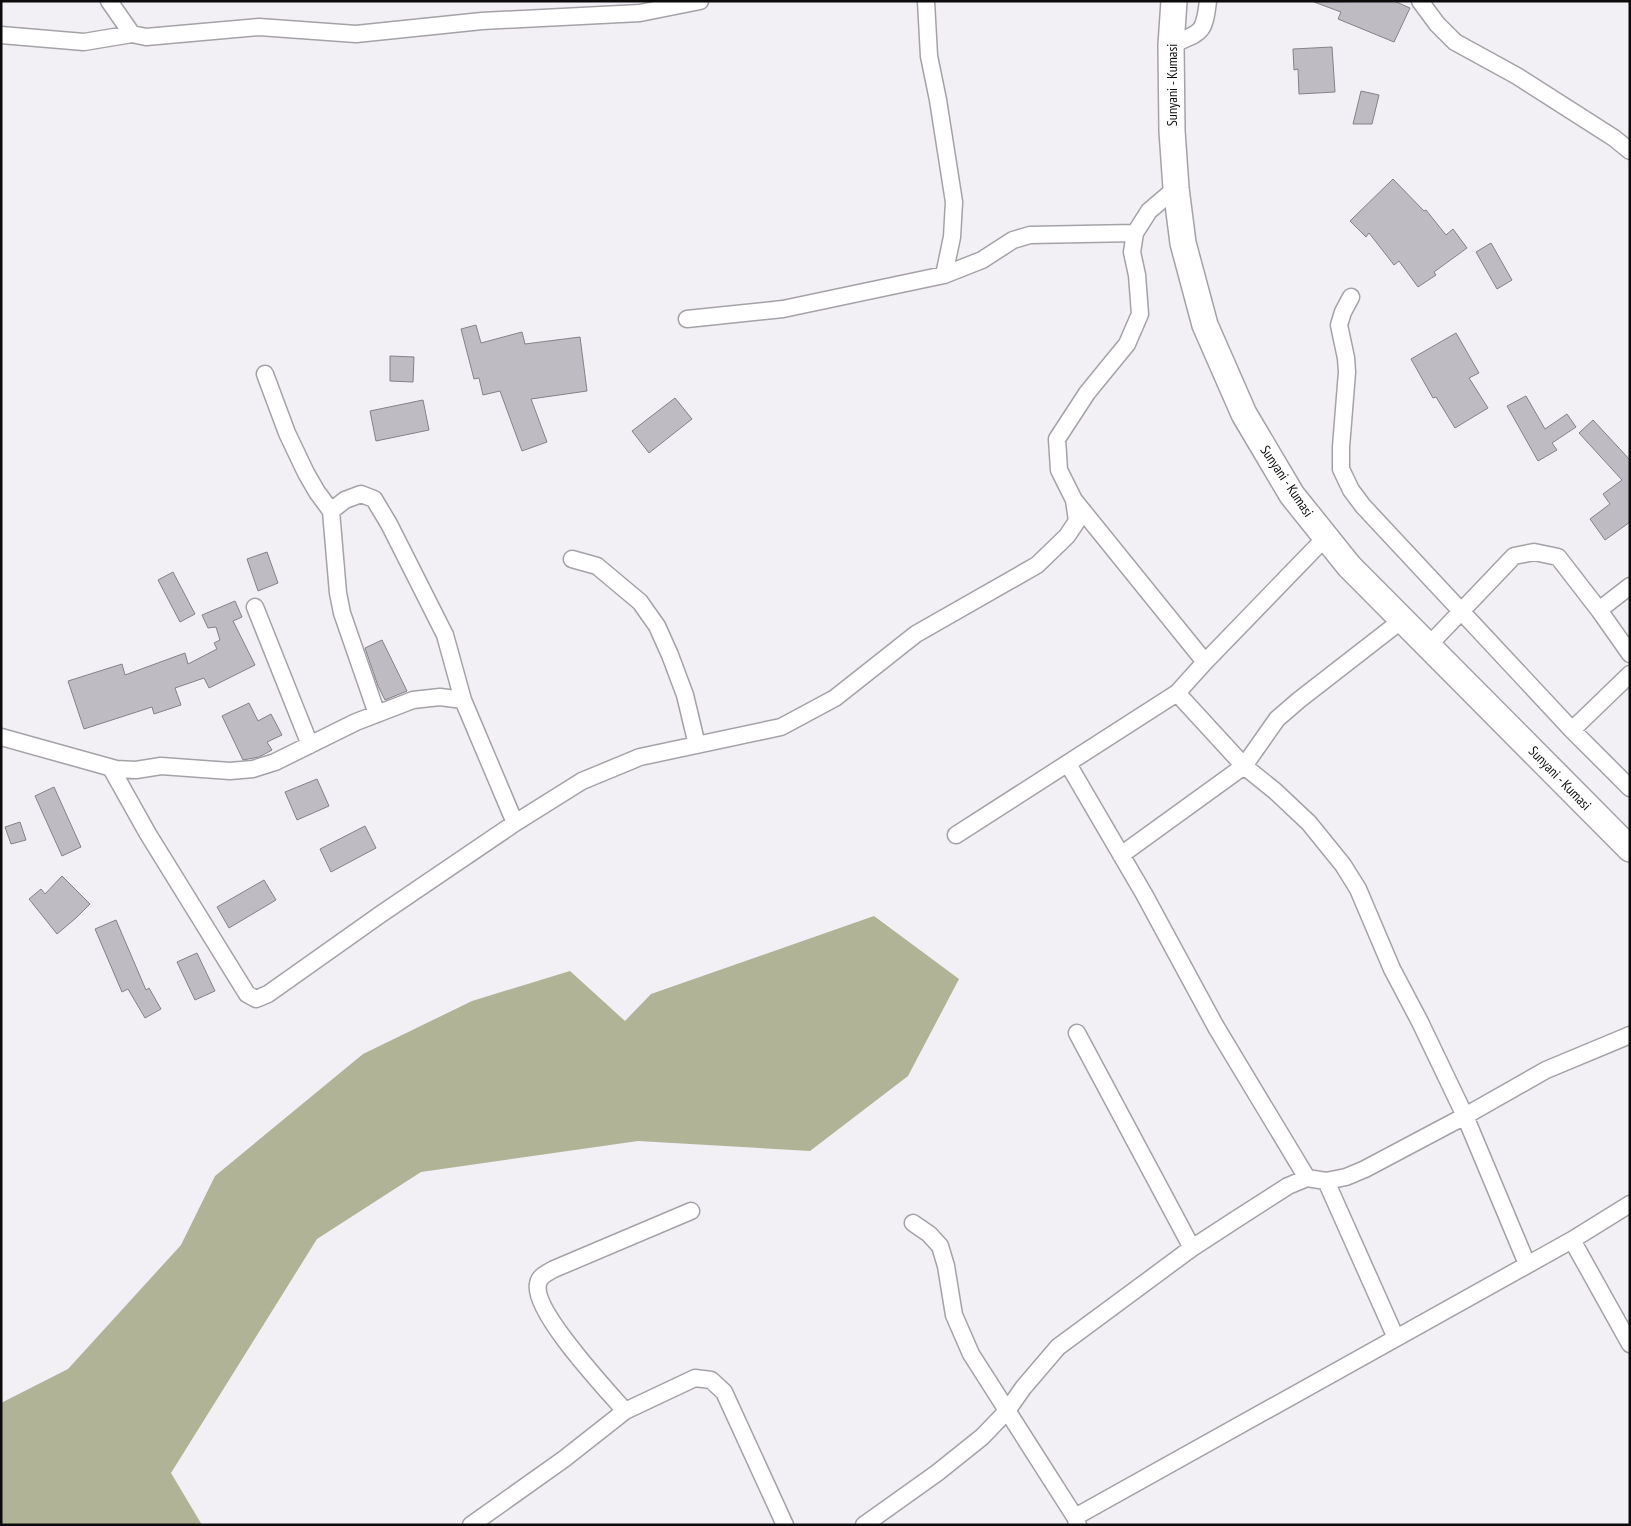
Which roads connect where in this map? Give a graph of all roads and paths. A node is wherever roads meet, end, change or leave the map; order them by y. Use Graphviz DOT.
graph roads {
  1 [pos="109,1"];
  2 [pos="700,1"];
  3 [pos="926,1"];
  4 [pos="1174,1"];
  5 [pos="1208,1"];
  6 [pos="1420,1"];
  7 [pos="132,34"];
  8 [pos="1,35"];
  9 [pos="1171,44"];
  10 [pos="1630,151"];
  11 [pos="1176,188"];
  12 [pos="1135,233"];
  13 [pos="944,275"];
  14 [pos="1351,297"];
  15 [pos="687,319"];
  16 [pos="265,374"];
  17 [pos="1074,500"];
  18 [pos="331,511"];
  19 [pos="1326,537"];
  20 [pos="572,558"];
  21 [pos="1630,586"];
  22 [pos="255,607"];
  23 [pos="1600,610"];
  24 [pos="1462,611"];
  25 [pos="1402,620"];
  26 [pos="1429,645"];
  27 [pos="1630,654"];
  28 [pos="1205,662"];
  29 [pos="1630,674"];
  30 [pos="1177,693"];
  31 [pos="463,700"];
  32 [pos="377,714"];
  33 [pos="1572,730"];
  34 [pos="1,737"];
  35 [pos="310,745"];
  36 [pos="697,746"];
  37 [pos="1068,764"];
  38 [pos="1244,766"];
  39 [pos="111,768"];
  40 [pos="1630,788"];
  41 [pos="516,823"];
  42 [pos="956,835"];
  43 [pos="1630,849"];
  44 [pos="1121,855"];
  45 [pos="1078,1033"];
  46 [pos="1630,1035"];
  47 [pos="1465,1116"];
  48 [pos="1307,1178"];
  49 [pos="1326,1181"];
  50 [pos="1630,1204"];
  51 [pos="691,1211"];
  52 [pos="913,1223"];
  53 [pos="1572,1240"];
  54 [pos="1192,1248"];
  55 [pos="1527,1264"];
  56 [pos="1396,1338"];
  57 [pos="1630,1344"];
  58 [pos="625,1411"];
  59 [pos="1007,1411"];
  60 [pos="1076,1521"];
  61 [pos="471,1525"];
  62 [pos="785,1525"];
  63 [pos="864,1525"];
  1 -- 7 [label="street"];
  2 -- 7 [label="street"];
  3 -- 13 [label="street"];
  4 -- 9 [label="main road, Sunyani - Kumasi"];
  5 -- 9 [label="street"];
  6 -- 10 [label="street"];
  7 -- 8 [label="street"];
  9 -- 11 [label="main road, Sunyani - Kumasi"];
  11 -- 12 [label="street"];
  11 -- 19 [label="main road, Sunyani - Kumasi"];
  12 -- 13 [label="street"];
  12 -- 17 [label="street"];
  13 -- 15 [label="street"];
  14 -- 24 [label="street"];
  16 -- 18 [label="street"];
  17 -- 28 [label="street"];
  17 -- 36 [label="street"];
  18 -- 31 [label="street"];
  18 -- 32 [label="street"];
  19 -- 25 [label="main road, Sunyani - Kumasi"];
  19 -- 28 [label="street"];
  20 -- 36 [label="street"];
  21 -- 23 [label="street"];
  22 -- 35 [label="street"];
  23 -- 24 [label="street"];
  23 -- 27 [label="street"];
  24 -- 26 [label="street"];
  24 -- 33 [label="street"];
  25 -- 26 [label="main road, Sunyani - Kumasi"];
  25 -- 38 [label="street"];
  26 -- 43 [label="main road, Sunyani - Kumasi"];
  28 -- 30 [label="street"];
  29 -- 33 [label="street"];
  30 -- 37 [label="street"];
  30 -- 38 [label="street"];
  31 -- 32 [label="street"];
  31 -- 41 [label="street"];
  32 -- 35 [label="street"];
  33 -- 40 [label="street"];
  34 -- 39 [label="street"];
  35 -- 39 [label="street"];
  36 -- 41 [label="street"];
  37 -- 42 [label="street"];
  37 -- 44 [label="street"];
  38 -- 44 [label="street"];
  38 -- 47 [label="street"];
  39 -- 41 [label="street"];
  44 -- 48 [label="street"];
  45 -- 54 [label="street"];
  46 -- 47 [label="street"];
  47 -- 49 [label="street"];
  47 -- 55 [label="street"];
  48 -- 49 [label="street"];
  48 -- 54 [label="street"];
  49 -- 56 [label="street"];
  50 -- 53 [label="street"];
  51 -- 58 [label="street"];
  52 -- 59 [label="street"];
  53 -- 55 [label="street"];
  53 -- 57 [label="street"];
  54 -- 59 [label="street"];
  55 -- 56 [label="street"];
  56 -- 60 [label="street"];
  58 -- 61 [label="street"];
  58 -- 62 [label="street"];
  59 -- 60 [label="street"];
  59 -- 63 [label="street"];
}
